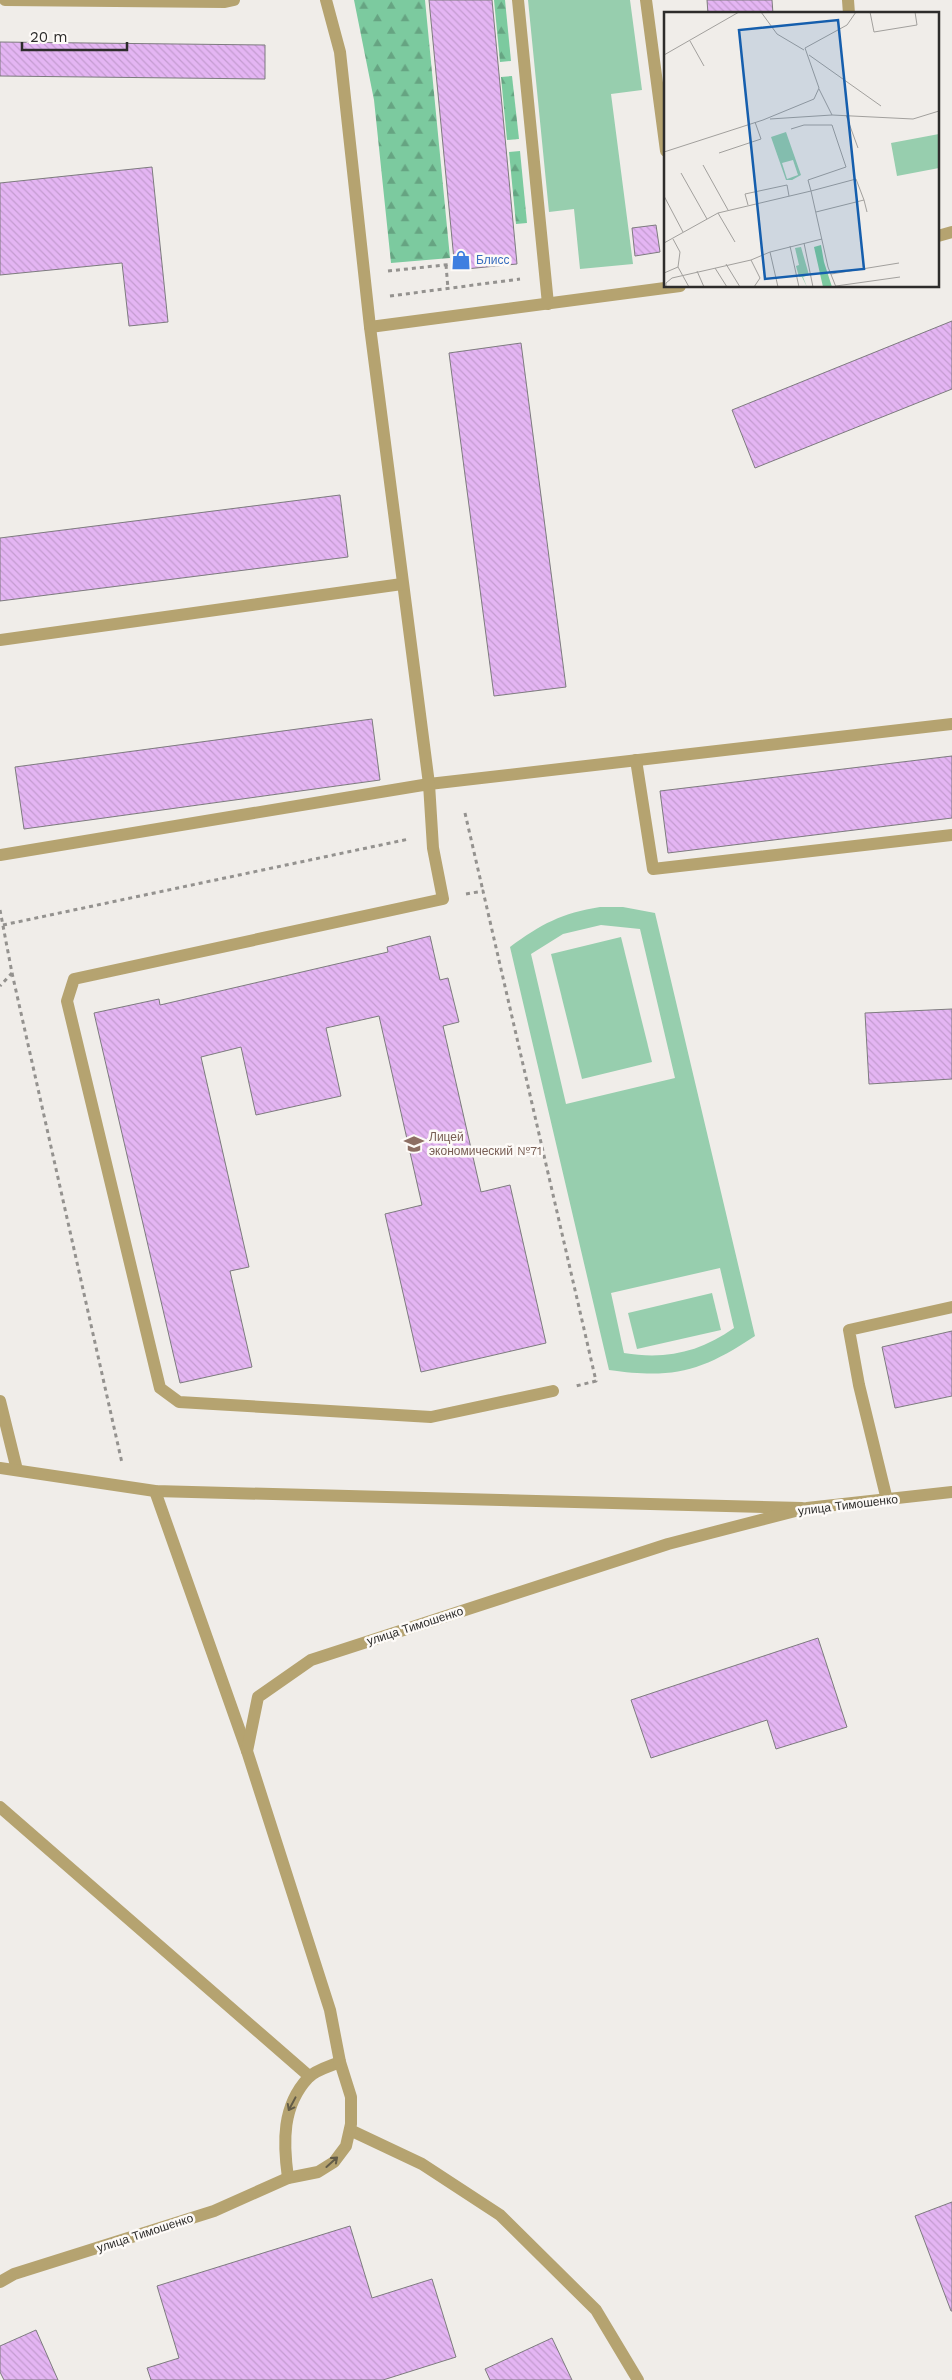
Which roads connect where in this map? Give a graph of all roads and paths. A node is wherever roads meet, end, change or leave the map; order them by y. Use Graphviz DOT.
graph roads {
  1 [pos="5,0"];
  2 [pos="234,0"];
  3 [pos="326,0"];
  4 [pos="518,0"];
  5 [pos="646,0"];
  6 [pos="664,136"];
  7 [pos="454,264"];
  8 [pos="364,273"];
  9 [pos="545,276"];
  10 [pos="665,288"];
  11 [pos="367,299"];
  12 [pos="548,304"];
  13 [pos="370,327"];
  14 [pos="402,584"];
  15 [pos="0,640"];
  16 [pos="952,724"];
  17 [pos="636,760"];
  18 [pos="429,784"];
  19 [pos="465,813"];
  20 [pos="432,834"];
  21 [pos="952,835"];
  22 [pos="0,855"];
  23 [pos="483,890"];
  24 [pos="443,899"];
  25 [pos="0,910"];
  26 [pos="2,926"];
  27 [pos="12,973"];
  28 [pos="0,986"];
  29 [pos="952,1307"];
  30 [pos="553,1392"];
  31 [pos="0,1401"];
  32 [pos="0,1468"];
  33 [pos="17,1470"];
  34 [pos="127,1487"];
  35 [pos="155,1491"];
  36 [pos="952,1492"];
  37 [pos="887,1500"];
  38 [pos="807,1508"];
  39 [pos="247,1751"];
  40 [pos="0,1806"];
  41 [pos="340,2062"];
  42 [pos="309,2076"];
  43 [pos="350,2130"];
  44 [pos="288,2178"];
  45 [pos="0,2282"];
  46 [pos="638,2380"];
  1 -- 2 [label="street"];
  3 -- 8 [label="street"];
  4 -- 9 [label="street"];
  5 -- 6 [label="street"];
  7 -- 8 [label="path"];
  8 -- 11 [label="street"];
  9 -- 11 [label="path"];
  9 -- 12 [label="street"];
  10 -- 12 [label="street"];
  11 -- 13 [label="street"];
  12 -- 13 [label="street"];
  13 -- 14 [label="street"];
  14 -- 15 [label="street"];
  14 -- 18 [label="street"];
  16 -- 17 [label="street"];
  17 -- 18 [label="street"];
  17 -- 21 [label="street"];
  18 -- 20 [label="street"];
  18 -- 22 [label="street"];
  19 -- 23 [label="path"];
  20 -- 24 [label="street"];
  20 -- 26 [label="path"];
  23 -- 24 [label="path"];
  23 -- 30 [label="path"];
  24 -- 30 [label="street"];
  25 -- 26 [label="path"];
  26 -- 27 [label="path"];
  27 -- 28 [label="path"];
  27 -- 34 [label="path"];
  29 -- 37 [label="street"];
  31 -- 33 [label="street"];
  32 -- 33 [label="street"];
  33 -- 34 [label="street"];
  34 -- 35 [label="street"];
  35 -- 38 [label="street"];
  35 -- 39 [label="street"];
  36 -- 37 [label="street, улица Тимошенко"];
  37 -- 38 [label="street, улица Тимошенко"];
  38 -- 39 [label="street, улица Тимошенко"];
  39 -- 41 [label="street, улица Тимошенко"];
  40 -- 42 [label="street"];
  41 -- 42 [label="street"];
  41 -- 43 [label="street, улица Тимошенко"];
  42 -- 44 [label="street, one-way"];
  44 -- 43 [label="street, улица Тимошенко, one-way"];
  43 -- 46 [label="street"];
  44 -- 45 [label="street, улица Тимошенко"];
}
